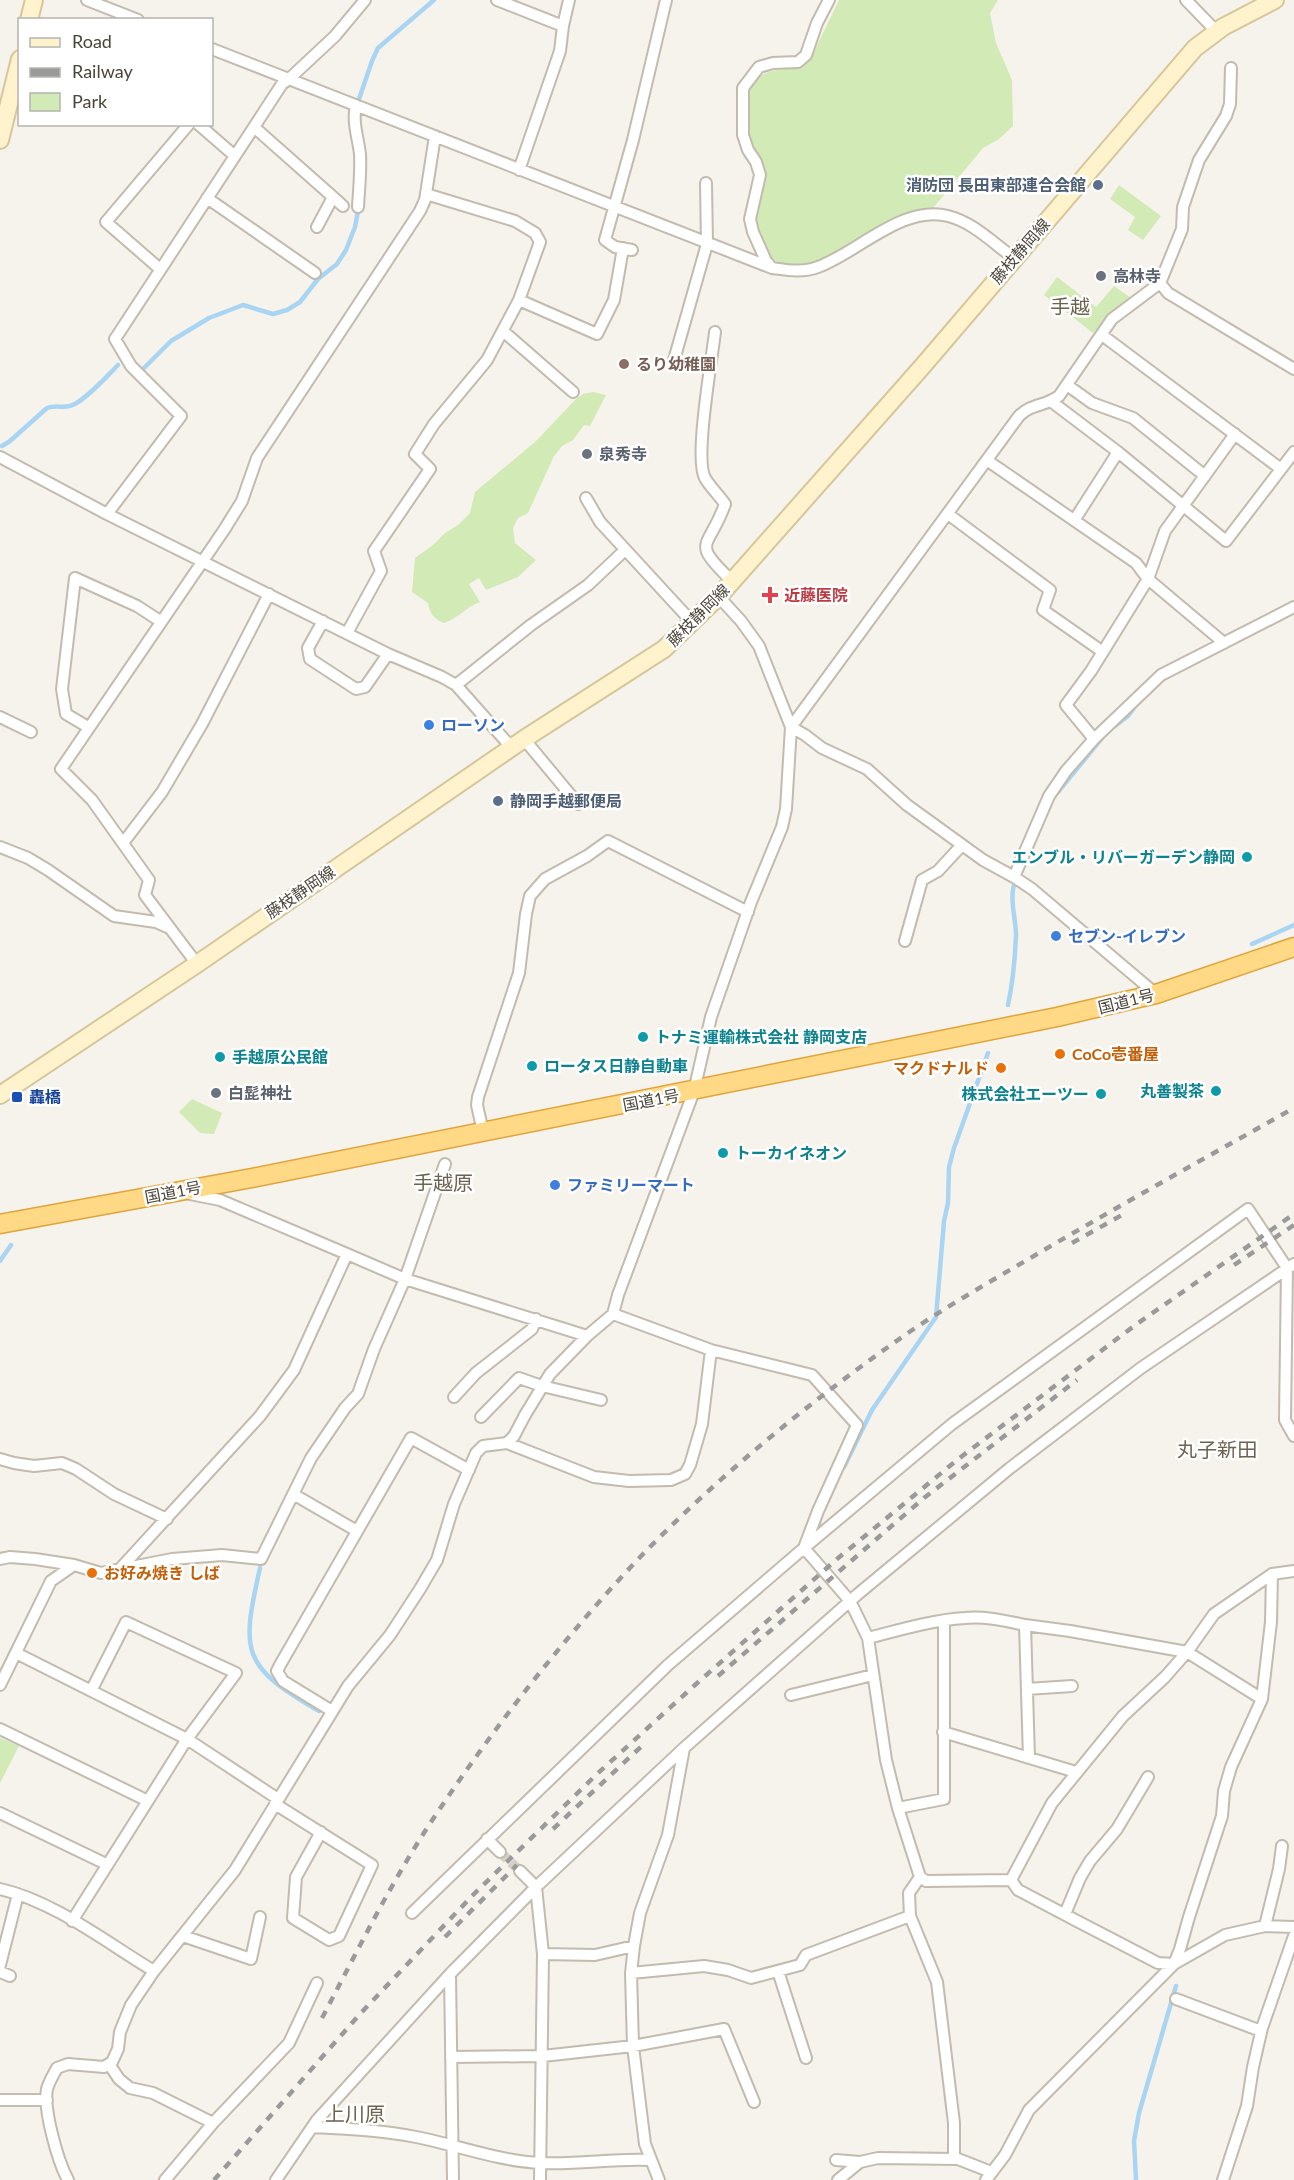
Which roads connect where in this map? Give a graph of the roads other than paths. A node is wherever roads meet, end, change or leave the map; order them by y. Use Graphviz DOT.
graph roads {
  1 [pos="34,0"];
  2 [pos="87,0"];
  3 [pos="122,0"];
  4 [pos="365,0"];
  5 [pos="497,0"];
  6 [pos="569,0"];
  7 [pos="666,0"];
  8 [pos="829,0"];
  9 [pos="1186,0"];
  10 [pos="1275,0"];
  11 [pos="116,11"];
  12 [pos="30,18"];
  13 [pos="133,18"];
  14 [pos="563,26"];
  15 [pos="1217,32"];
  16 [pos="213,49"];
  17 [pos="18,67"];
  18 [pos="1232,68"];
  19 [pos="289,80"];
  20 [pos="356,105"];
  21 [pos="187,126"];
  22 [pos="200,126"];
  23 [pos="254,127"];
  24 [pos="435,136"];
  25 [pos="0,140"];
  26 [pos="235,156"];
  27 [pos="519,170"];
  28 [pos="706,183"];
  29 [pos="426,194"];
  30 [pos="333,197"];
  31 [pos="207,198"];
  32 [pos="343,206"];
  33 [pos="357,207"];
  34 [pos="614,207"];
  35 [pos="317,227"];
  36 [pos="706,244"];
  37 [pos="1014,258"];
  38 [pos="772,268"];
  39 [pos="160,269"];
  40 [pos="315,273"];
  41 [pos="1160,283"];
  42 [pos="519,300"];
  43 [pos="503,331"];
  44 [pos="715,332"];
  45 [pos="1102,335"];
  46 [pos="674,360"];
  47 [pos="1294,369"];
  48 [pos="1067,385"];
  49 [pos="573,392"];
  50 [pos="1052,402"];
  51 [pos="1235,434"];
  52 [pos="1118,452"];
  53 [pos="1294,452"];
  54 [pos="0,457"];
  55 [pos="988,461"];
  56 [pos="1281,469"];
  57 [pos="1205,476"];
  58 [pos="586,498"];
  59 [pos="1184,505"];
  60 [pos="106,514"];
  61 [pos="948,514"];
  62 [pos="1075,519"];
  63 [pos="626,550"];
  64 [pos="202,561"];
  65 [pos="1148,579"];
  66 [pos="732,581"];
  67 [pos="268,594"];
  68 [pos="719,597"];
  69 [pos="1294,607"];
  70 [pos="160,621"];
  71 [pos="323,621"];
  72 [pos="692,621"];
  73 [pos="347,633"];
  74 [pos="1224,643"];
  75 [pos="1103,652"];
  76 [pos="388,654"];
  77 [pos="456,686"];
  78 [pos="0,717"];
  79 [pos="87,727"];
  80 [pos="791,727"];
  81 [pos="31,732"];
  82 [pos="1094,739"];
  83 [pos="518,743"];
  84 [pos="578,804"];
  85 [pos="123,843"];
  86 [pos="962,845"];
  87 [pos="0,847"];
  88 [pos="1014,877"];
  89 [pos="748,912"];
  90 [pos="167,927"];
  91 [pos="1294,940"];
  92 [pos="905,941"];
  93 [pos="1294,946"];
  94 [pos="1257,960"];
  95 [pos="197,964"];
  96 [pos="1156,994"];
  97 [pos="694,1091"];
  98 [pos="0,1095"];
  99 [pos="483,1132"];
  100 [pos="445,1164"];
  101 [pos="175,1191"];
  102 [pos="0,1224"];
  103 [pos="347,1254"];
  104 [pos="1291,1266"];
  105 [pos="405,1280"];
  106 [pos="613,1314"];
  107 [pos="536,1319"];
  108 [pos="587,1336"];
  109 [pos="711,1350"];
  110 [pos="542,1386"];
  111 [pos="454,1397"];
  112 [pos="601,1401"];
  113 [pos="481,1417"];
  114 [pos="1294,1436"];
  115 [pos="507,1443"];
  116 [pos="0,1459"];
  117 [pos="469,1470"];
  118 [pos="293,1494"];
  119 [pos="166,1519"];
  120 [pos="357,1531"];
  121 [pos="804,1548"];
  122 [pos="0,1559"];
  123 [pos="74,1565"];
  124 [pos="118,1570"];
  125 [pos="1294,1571"];
  126 [pos="1272,1574"];
  127 [pos="850,1601"];
  128 [pos="944,1622"];
  129 [pos="1025,1625"];
  130 [pos="868,1638"];
  131 [pos="1187,1652"];
  132 [pos="16,1653"];
  133 [pos="873,1674"];
  134 [pos="0,1685"];
  135 [pos="1072,1686"];
  136 [pos="92,1689"];
  137 [pos="1027,1689"];
  138 [pos="791,1695"];
  139 [pos="1262,1699"];
  140 [pos="332,1711"];
  141 [pos="0,1729"];
  142 [pos="943,1732"];
  143 [pos="187,1739"];
  144 [pos="684,1748"];
  145 [pos="1029,1758"];
  146 [pos="1076,1772"];
  147 [pos="1148,1777"];
  148 [pos="146,1800"];
  149 [pos="277,1801"];
  150 [pos="898,1808"];
  151 [pos="0,1813"];
  152 [pos="321,1832"];
  153 [pos="487,1839"];
  154 [pos="1281,1846"];
  155 [pos="500,1852"];
  156 [pos="106,1864"];
  157 [pos="520,1871"];
  158 [pos="920,1877"];
  159 [pos="1011,1880"];
  160 [pos="536,1887"];
  161 [pos="0,1889"];
  162 [pos="18,1894"];
  163 [pos="412,1913"];
  164 [pos="1065,1914"];
  165 [pos="910,1916"];
  166 [pos="260,1917"];
  167 [pos="72,1920"];
  168 [pos="1265,1926"];
  169 [pos="1294,1927"];
  170 [pos="183,1936"];
  171 [pos="1294,1936"];
  172 [pos="634,1946"];
  173 [pos="543,1954"];
  174 [pos="1174,1964"];
  175 [pos="0,1965"];
  176 [pos="154,1971"];
  177 [pos="778,1971"];
  178 [pos="631,1973"];
  179 [pos="450,1974"];
  180 [pos="317,1983"];
  181 [pos="1176,1999"];
  182 [pos="1261,2031"];
  183 [pos="633,2046"];
  184 [pos="543,2056"];
  185 [pos="451,2057"];
  186 [pos="806,2058"];
  187 [pos="109,2064"];
  188 [pos="0,2100"];
  189 [pos="46,2100"];
  190 [pos="754,2102"];
  191 [pos="213,2123"];
  192 [pos="312,2127"];
  193 [pos="452,2147"];
  194 [pos="954,2159"];
  195 [pos="650,2160"];
  196 [pos="836,2160"];
  197 [pos="540,2163"];
  198 [pos="860,2163"];
  199 [pos="991,2177"];
  200 [pos="280,2178"];
  201 [pos="68,2180"];
  202 [pos="165,2180"];
  203 [pos="453,2180"];
  204 [pos="540,2180"];
  205 [pos="659,2180"];
  206 [pos="838,2180"];
  207 [pos="1223,2180"];
  1 -- 12 [label="main road"];
  2 -- 11 [label="street"];
  3 -- 11 [label="street"];
  4 -- 19 [label="street"];
  5 -- 14 [label="street"];
  6 -- 14 [label="street"];
  7 -- 34 [label="street"];
  8 -- 38 [label="street"];
  9 -- 15 [label="street"];
  10 -- 15 [label="main road, 藤枝静岡線"];
  11 -- 13 [label="street"];
  14 -- 27 [label="street"];
  15 -- 37 [label="main road, 藤枝静岡線"];
  16 -- 19 [label="street"];
  17 -- 25 [label="main road"];
  18 -- 41 [label="street"];
  19 -- 20 [label="street"];
  19 -- 23 [label="street"];
  20 -- 24 [label="street"];
  20 -- 33 [label="street"];
  21 -- 39 [label="street"];
  22 -- 26 [label="street"];
  23 -- 26 [label="street"];
  23 -- 30 [label="street"];
  24 -- 27 [label="street"];
  24 -- 29 [label="street"];
  26 -- 31 [label="street"];
  27 -- 34 [label="street"];
  28 -- 36 [label="street"];
  29 -- 42 [label="street"];
  29 -- 64 [label="street"];
  30 -- 32 [label="street"];
  30 -- 35 [label="street"];
  31 -- 39 [label="street"];
  31 -- 40 [label="street"];
  34 -- 36 [label="street"];
  34 -- 42 [label="street"];
  36 -- 38 [label="street"];
  36 -- 46 [label="street"];
  37 -- 38 [label="street"];
  37 -- 66 [label="main road, 藤枝静岡線"];
  39 -- 60 [label="street"];
  41 -- 45 [label="street"];
  41 -- 47 [label="street"];
  42 -- 43 [label="street"];
  43 -- 49 [label="street"];
  43 -- 73 [label="street"];
  44 -- 66 [label="street"];
  45 -- 48 [label="street"];
  45 -- 51 [label="street"];
  48 -- 50 [label="street"];
  48 -- 57 [label="street"];
  50 -- 52 [label="street"];
  50 -- 55 [label="street"];
  51 -- 56 [label="street"];
  51 -- 57 [label="street"];
  52 -- 59 [label="street"];
  52 -- 62 [label="street"];
  53 -- 56 [label="street"];
  54 -- 60 [label="street"];
  55 -- 61 [label="street"];
  55 -- 62 [label="street"];
  56 -- 59 [label="street"];
  57 -- 59 [label="street"];
  58 -- 63 [label="street"];
  59 -- 65 [label="street"];
  60 -- 64 [label="street"];
  61 -- 75 [label="street"];
  61 -- 80 [label="street"];
  62 -- 65 [label="street"];
  63 -- 72 [label="street"];
  63 -- 77 [label="street"];
  64 -- 67 [label="street"];
  64 -- 70 [label="street"];
  65 -- 74 [label="street"];
  65 -- 75 [label="street"];
  66 -- 68 [label="main road, 藤枝静岡線"];
  67 -- 71 [label="street"];
  67 -- 85 [label="street"];
  68 -- 72 [label="main road, 藤枝静岡線"];
  68 -- 80 [label="street"];
  69 -- 74 [label="street"];
  70 -- 79 [label="street"];
  70 -- 79 [label="street"];
  71 -- 73 [label="street"];
  71 -- 76 [label="street"];
  72 -- 83 [label="main road, 藤枝静岡線"];
  73 -- 76 [label="street"];
  74 -- 82 [label="street"];
  75 -- 82 [label="street"];
  76 -- 77 [label="street"];
  77 -- 83 [label="street"];
  78 -- 81 [label="street"];
  79 -- 85 [label="street"];
  80 -- 86 [label="street"];
  80 -- 89 [label="street"];
  82 -- 88 [label="street"];
  83 -- 84 [label="street"];
  83 -- 95 [label="main road, 藤枝静岡線"];
  85 -- 90 [label="street"];
  86 -- 88 [label="street"];
  86 -- 92 [label="street"];
  87 -- 90 [label="street"];
  88 -- 96 [label="street"];
  89 -- 97 [label="street"];
  89 -- 99 [label="street"];
  90 -- 95 [label="street"];
  91 -- 94 [label="highway"];
  93 -- 94 [label="highway, 国道1号"];
  94 -- 96 [label="highway, 国道1号"];
  95 -- 98 [label="main road, 藤枝静岡線"];
  96 -- 97 [label="highway, 国道1号"];
  97 -- 99 [label="highway, 国道1号"];
  97 -- 106 [label="street"];
  99 -- 101 [label="highway, 国道1号"];
  100 -- 105 [label="street"];
  101 -- 102 [label="highway, 国道1号"];
  101 -- 103 [label="street"];
  103 -- 105 [label="street"];
  103 -- 119 [label="street"];
  104 -- 114 [label="street"];
  104 -- 121 [label="street"];
  104 -- 127 [label="street"];
  105 -- 107 [label="street"];
  105 -- 118 [label="street"];
  106 -- 108 [label="street"];
  106 -- 109 [label="street"];
  107 -- 108 [label="street"];
  107 -- 111 [label="street"];
  108 -- 110 [label="street"];
  109 -- 115 [label="street"];
  109 -- 121 [label="street"];
  110 -- 112 [label="street"];
  110 -- 113 [label="street"];
  110 -- 115 [label="street"];
  115 -- 117 [label="street"];
  116 -- 119 [label="street"];
  117 -- 120 [label="street"];
  117 -- 140 [label="street"];
  118 -- 120 [label="street"];
  118 -- 124 [label="street"];
  119 -- 124 [label="street"];
  120 -- 140 [label="street"];
  121 -- 127 [label="street"];
  121 -- 153 [label="street"];
  122 -- 123 [label="street"];
  123 -- 124 [label="street"];
  123 -- 132 [label="street"];
  125 -- 126 [label="street"];
  126 -- 131 [label="street"];
  126 -- 139 [label="street"];
  127 -- 130 [label="street"];
  127 -- 144 [label="street"];
  128 -- 129 [label="street"];
  128 -- 130 [label="street"];
  128 -- 142 [label="street"];
  129 -- 131 [label="street"];
  129 -- 137 [label="street"];
  130 -- 133 [label="street"];
  131 -- 139 [label="street"];
  131 -- 146 [label="street"];
  132 -- 134 [label="street"];
  132 -- 136 [label="street"];
  133 -- 138 [label="street"];
  133 -- 150 [label="street"];
  135 -- 137 [label="street"];
  136 -- 143 [label="street"];
  136 -- 143 [label="street"];
  137 -- 145 [label="street"];
  139 -- 174 [label="street"];
  140 -- 149 [label="street"];
  141 -- 148 [label="street"];
  142 -- 145 [label="street"];
  142 -- 150 [label="street"];
  143 -- 148 [label="street"];
  143 -- 149 [label="street"];
  144 -- 160 [label="street"];
  144 -- 172 [label="street"];
  145 -- 146 [label="street"];
  146 -- 159 [label="street"];
  147 -- 164 [label="street"];
  148 -- 156 [label="street"];
  149 -- 152 [label="street"];
  149 -- 170 [label="street"];
  150 -- 158 [label="street"];
  151 -- 156 [label="street"];
  152 -- 152 [label="street"];
  153 -- 155 [label="street"];
  153 -- 163 [label="street"];
  154 -- 168 [label="street"];
  156 -- 167 [label="street"];
  157 -- 160 [label="street"];
  158 -- 159 [label="street"];
  158 -- 165 [label="street"];
  159 -- 164 [label="street"];
  160 -- 173 [label="street"];
  160 -- 179 [label="street"];
  161 -- 162 [label="street"];
  162 -- 167 [label="street"];
  162 -- 175 [label="street"];
  164 -- 174 [label="street"];
  165 -- 177 [label="street"];
  165 -- 194 [label="street"];
  166 -- 170 [label="street"];
  167 -- 176 [label="street"];
  168 -- 169 [label="street"];
  168 -- 174 [label="street"];
  170 -- 176 [label="street"];
  171 -- 182 [label="street"];
  172 -- 173 [label="street"];
  172 -- 178 [label="street"];
  173 -- 184 [label="street"];
  174 -- 199 [label="street"];
  176 -- 187 [label="street"];
  177 -- 178 [label="street"];
  177 -- 186 [label="street"];
  178 -- 183 [label="street"];
  179 -- 185 [label="street"];
  179 -- 192 [label="street"];
  180 -- 191 [label="street"];
  181 -- 182 [label="street"];
  182 -- 207 [label="street"];
  183 -- 184 [label="street"];
  183 -- 190 [label="street"];
  183 -- 195 [label="street"];
  184 -- 185 [label="street"];
  184 -- 197 [label="street"];
  185 -- 193 [label="street"];
  187 -- 189 [label="street"];
  187 -- 191 [label="street"];
  188 -- 189 [label="street"];
  189 -- 201 [label="street"];
  191 -- 202 [label="street"];
  192 -- 193 [label="street"];
  192 -- 200 [label="street"];
  193 -- 197 [label="street"];
  193 -- 203 [label="street"];
  194 -- 198 [label="street"];
  194 -- 199 [label="street"];
  195 -- 197 [label="street"];
  195 -- 205 [label="street"];
  196 -- 198 [label="street"];
  197 -- 204 [label="street"];
  198 -- 206 [label="street"];
}
